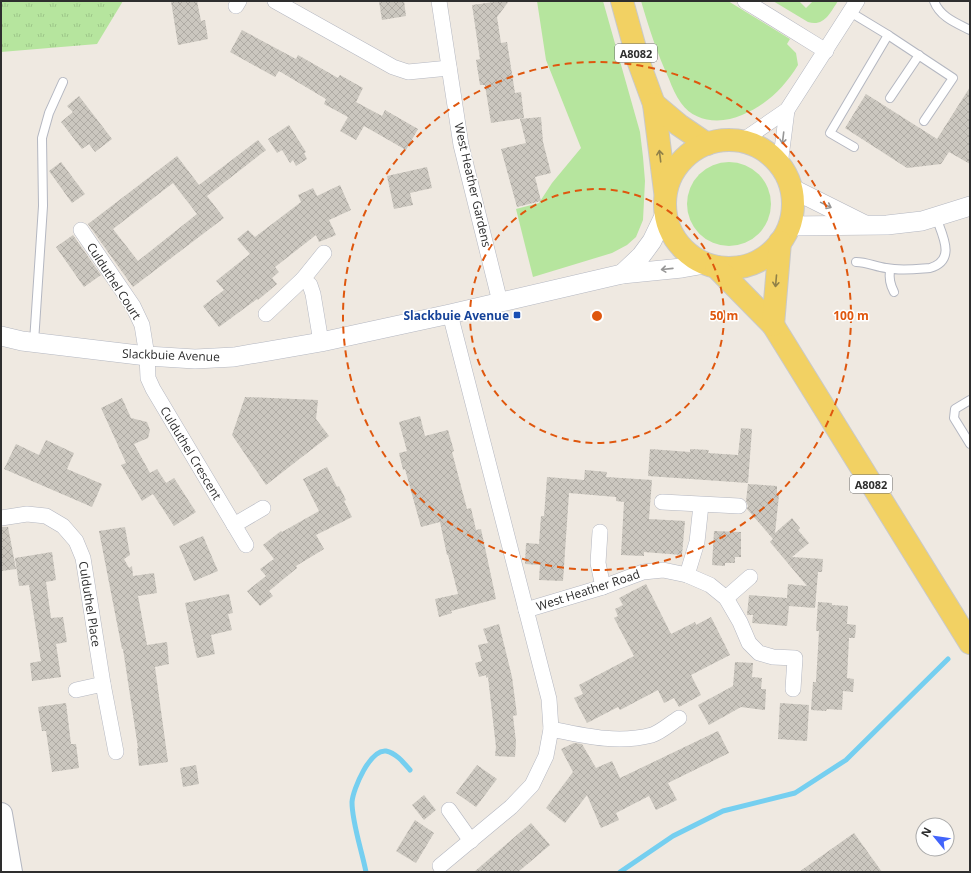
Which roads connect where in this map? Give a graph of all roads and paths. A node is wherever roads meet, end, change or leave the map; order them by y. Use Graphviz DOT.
graph roads {
  1 [pos="275,1"];
  2 [pos="439,1"];
  3 [pos="622,1"];
  4 [pos="745,1"];
  5 [pos="934,1"];
  6 [pos="854,6"];
  7 [pos="970,30"];
  8 [pos="888,35"];
  9 [pos="826,51"];
  10 [pos="919,55"];
  11 [pos="449,68"];
  12 [pos="63,82"];
  13 [pos="890,98"];
  14 [pos="654,104"];
  15 [pos="787,110"];
  16 [pos="924,121"];
  17 [pos="742,141"];
  18 [pos="707,144"];
  19 [pos="854,147"];
  20 [pos="780,165"];
  21 [pos="791,188"];
  22 [pos="665,204"];
  23 [pos="970,206"];
  24 [pos="936,216"];
  25 [pos="866,225"];
  26 [pos="81,230"];
  27 [pos="784,234"];
  28 [pos="324,253"];
  29 [pos="856,262"];
  30 [pos="711,265"];
  31 [pos="890,269"];
  32 [pos="622,274"];
  33 [pos="303,278"];
  34 [pos="894,292"];
  35 [pos="500,302"];
  36 [pos="266,314"];
  37 [pos="450,314"];
  38 [pos="773,325"];
  39 [pos="1,336"];
  40 [pos="34,342"];
  41 [pos="321,342"];
  42 [pos="147,356"];
  43 [pos="970,400"];
  44 [pos="970,444"];
  45 [pos="662,502"];
  46 [pos="701,505"];
  47 [pos="739,506"];
  48 [pos="263,508"];
  49 [pos="1,518"];
  50 [pos="234,525"];
  51 [pos="600,532"];
  52 [pos="246,545"];
  53 [pos="687,575"];
  54 [pos="750,578"];
  55 [pos="603,587"];
  56 [pos="726,598"];
  57 [pos="526,610"];
  58 [pos="970,643"];
  59 [pos="103,684"];
  60 [pos="76,690"];
  61 [pos="793,690"];
  62 [pos="679,718"];
  63 [pos="551,729"];
  64 [pos="116,752"];
  65 [pos="449,810"];
  66 [pos="1,814"];
  67 [pos="471,841"];
  68 [pos="440,866"];
  69 [pos="11,872"];
  1 -- 11 [label="street"];
  2 -- 11 [label="street, West Heather Gardens"];
  3 -- 14 [label="main road, A8082"];
  4 -- 9 [label="street"];
  5 -- 7 [label="lane"];
  6 -- 8 [label="lane"];
  6 -- 9 [label="street"];
  8 -- 10 [label="lane"];
  8 -- 19 [label="lane"];
  9 -- 15 [label="street"];
  10 -- 13 [label="lane"];
  10 -- 16 [label="lane"];
  11 -- 35 [label="street, West Heather Gardens"];
  12 -- 40 [label="lane"];
  14 -- 18 [label="main road, A8082"];
  22 -- 14 [label="main road, A8082, one-way"];
  15 -- 17 [label="street"];
  15 -- 20 [label="street, one-way"];
  17 -- 18 [label="main road"];
  17 -- 20 [label="main road"];
  18 -- 22 [label="main road"];
  20 -- 21 [label="main road"];
  21 -- 25 [label="street, one-way"];
  21 -- 27 [label="main road"];
  22 -- 30 [label="main road, A8082"];
  22 -- 32 [label="street"];
  23 -- 24 [label="street"];
  24 -- 25 [label="street"];
  24 -- 31 [label="lane"];
  25 -- 27 [label="street"];
  26 -- 42 [label="street, Culduthel Court"];
  27 -- 30 [label="main road"];
  27 -- 38 [label="main road, one-way"];
  28 -- 33 [label="street"];
  29 -- 31 [label="lane"];
  30 -- 32 [label="street, Slackbuie Avenue, one-way"];
  30 -- 38 [label="main road, A8082"];
  31 -- 34 [label="lane"];
  32 -- 35 [label="street, Slackbuie Avenue"];
  33 -- 36 [label="street"];
  33 -- 41 [label="street"];
  35 -- 37 [label="street, Slackbuie Avenue"];
  37 -- 41 [label="street, Slackbuie Avenue"];
  37 -- 57 [label="street, West Heather Road"];
  38 -- 58 [label="main road, A8082"];
  39 -- 40 [label="street, Slackbuie Avenue"];
  40 -- 42 [label="street, Slackbuie Avenue"];
  41 -- 42 [label="street, Slackbuie Avenue"];
  42 -- 50 [label="street, Culduthel Crescent"];
  43 -- 44 [label="lane"];
  45 -- 46 [label="street"];
  46 -- 47 [label="street"];
  46 -- 53 [label="street"];
  48 -- 50 [label="street"];
  49 -- 59 [label="street, Culduthel Place"];
  50 -- 52 [label="street, Culduthel Crescent"];
  51 -- 55 [label="street"];
  53 -- 55 [label="street, West Heather Road"];
  53 -- 56 [label="street, West Heather Road"];
  54 -- 56 [label="street"];
  55 -- 57 [label="street, West Heather Road"];
  56 -- 61 [label="street, West Heather Road"];
  57 -- 63 [label="street, West Heather Road"];
  59 -- 60 [label="street"];
  59 -- 64 [label="street, Culduthel Place"];
  62 -- 63 [label="street"];
  63 -- 67 [label="street, West Heather Road"];
  65 -- 67 [label="street"];
  66 -- 69 [label="main road"];
  67 -- 68 [label="street, West Heather Road"];
}
